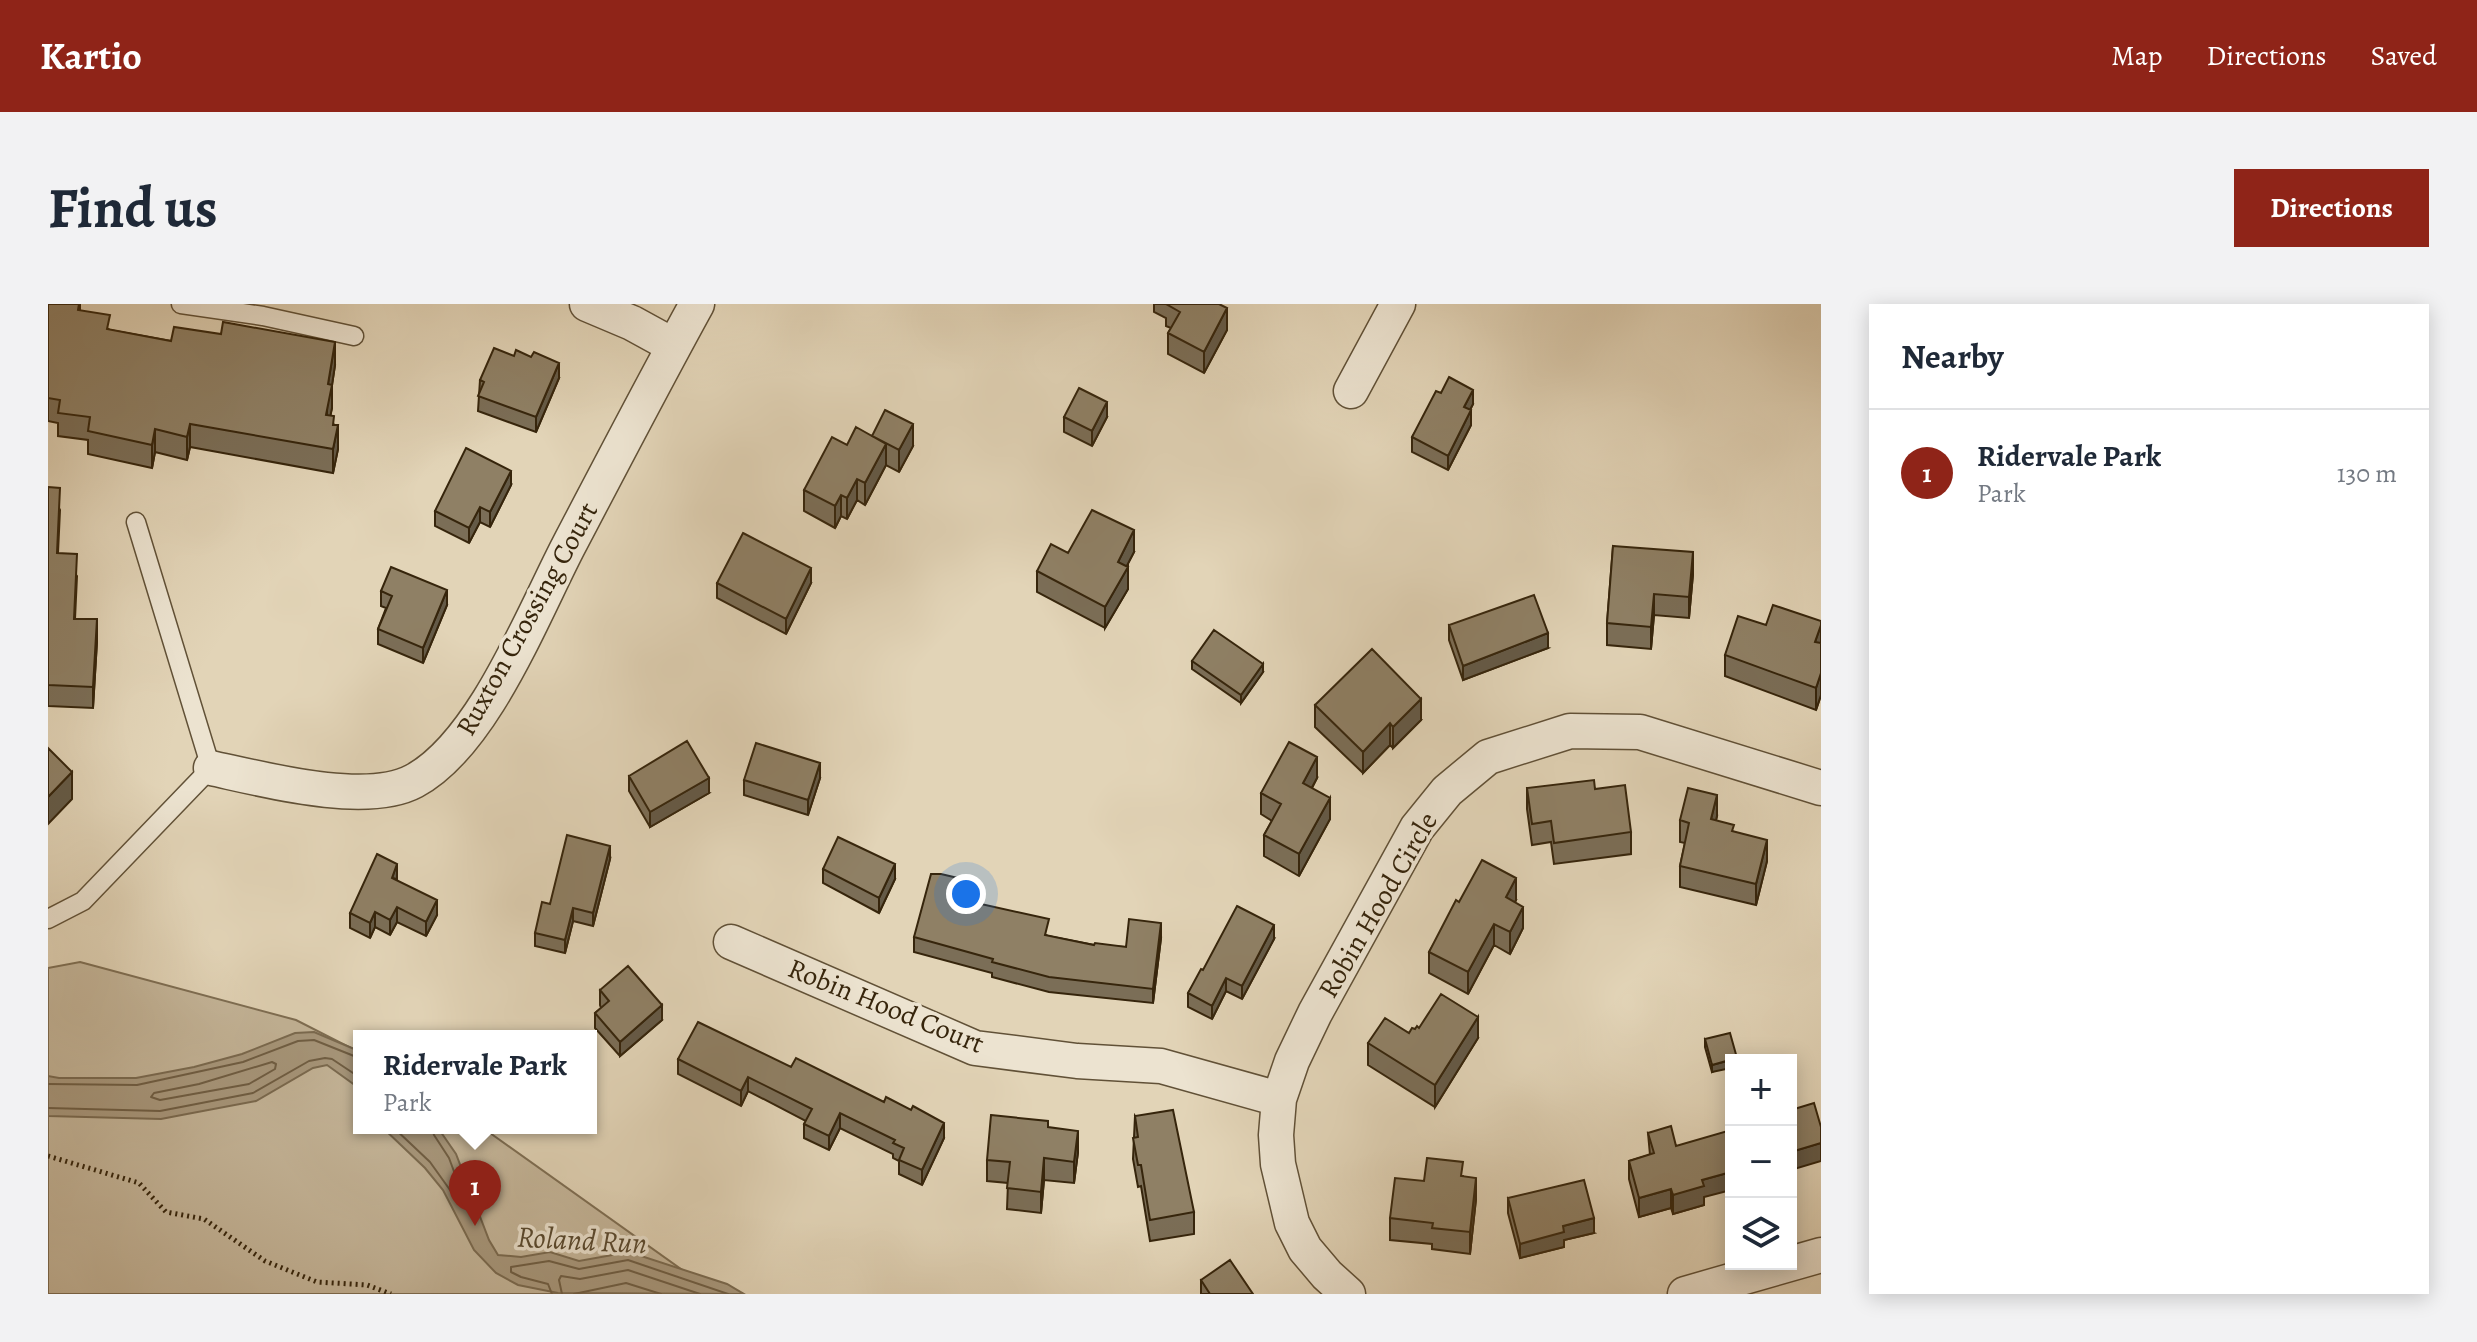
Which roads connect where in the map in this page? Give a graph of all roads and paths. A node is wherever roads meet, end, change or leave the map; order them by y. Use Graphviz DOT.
graph roads {
  1 [pos="181,304"];
  2 [pos="587,304"];
  3 [pos="697,304"];
  4 [pos="1398,304"];
  5 [pos="264,310"];
  6 [pos="354,336"];
  7 [pos="674,346"];
  8 [pos="1351,391"];
  9 [pos="136,522"];
  10 [pos="211,768"];
  11 [pos="1821,788"];
  12 [pos="48,919"];
  13 [pos="731,942"];
  14 [pos="1279,1099"];
  15 [pos="48,1156"];
  16 [pos="1821,1255"];
  17 [pos="367,1285"];
  18 [pos="360,1294"];
  19 [pos="391,1294"];
  20 [pos="1348,1294"];
  21 [pos="1685,1294"];
  1 -- 5 [label="lane"];
  2 -- 7 [label="street"];
  3 -- 7 [label="street, Ruxton Crossing Court"];
  4 -- 8 [label="street"];
  5 -- 6 [label="lane"];
  7 -- 10 [label="street, Ruxton Crossing Court"];
  9 -- 10 [label="lane"];
  10 -- 12 [label="lane"];
  11 -- 14 [label="street, Robin Hood Circle"];
  13 -- 14 [label="street, Robin Hood Court"];
  14 -- 20 [label="street, Robin Hood Circle"];
  15 -- 17 [label="path"];
  16 -- 21 [label="street"];
  17 -- 18 [label="path"];
  17 -- 19 [label="path"];
}
